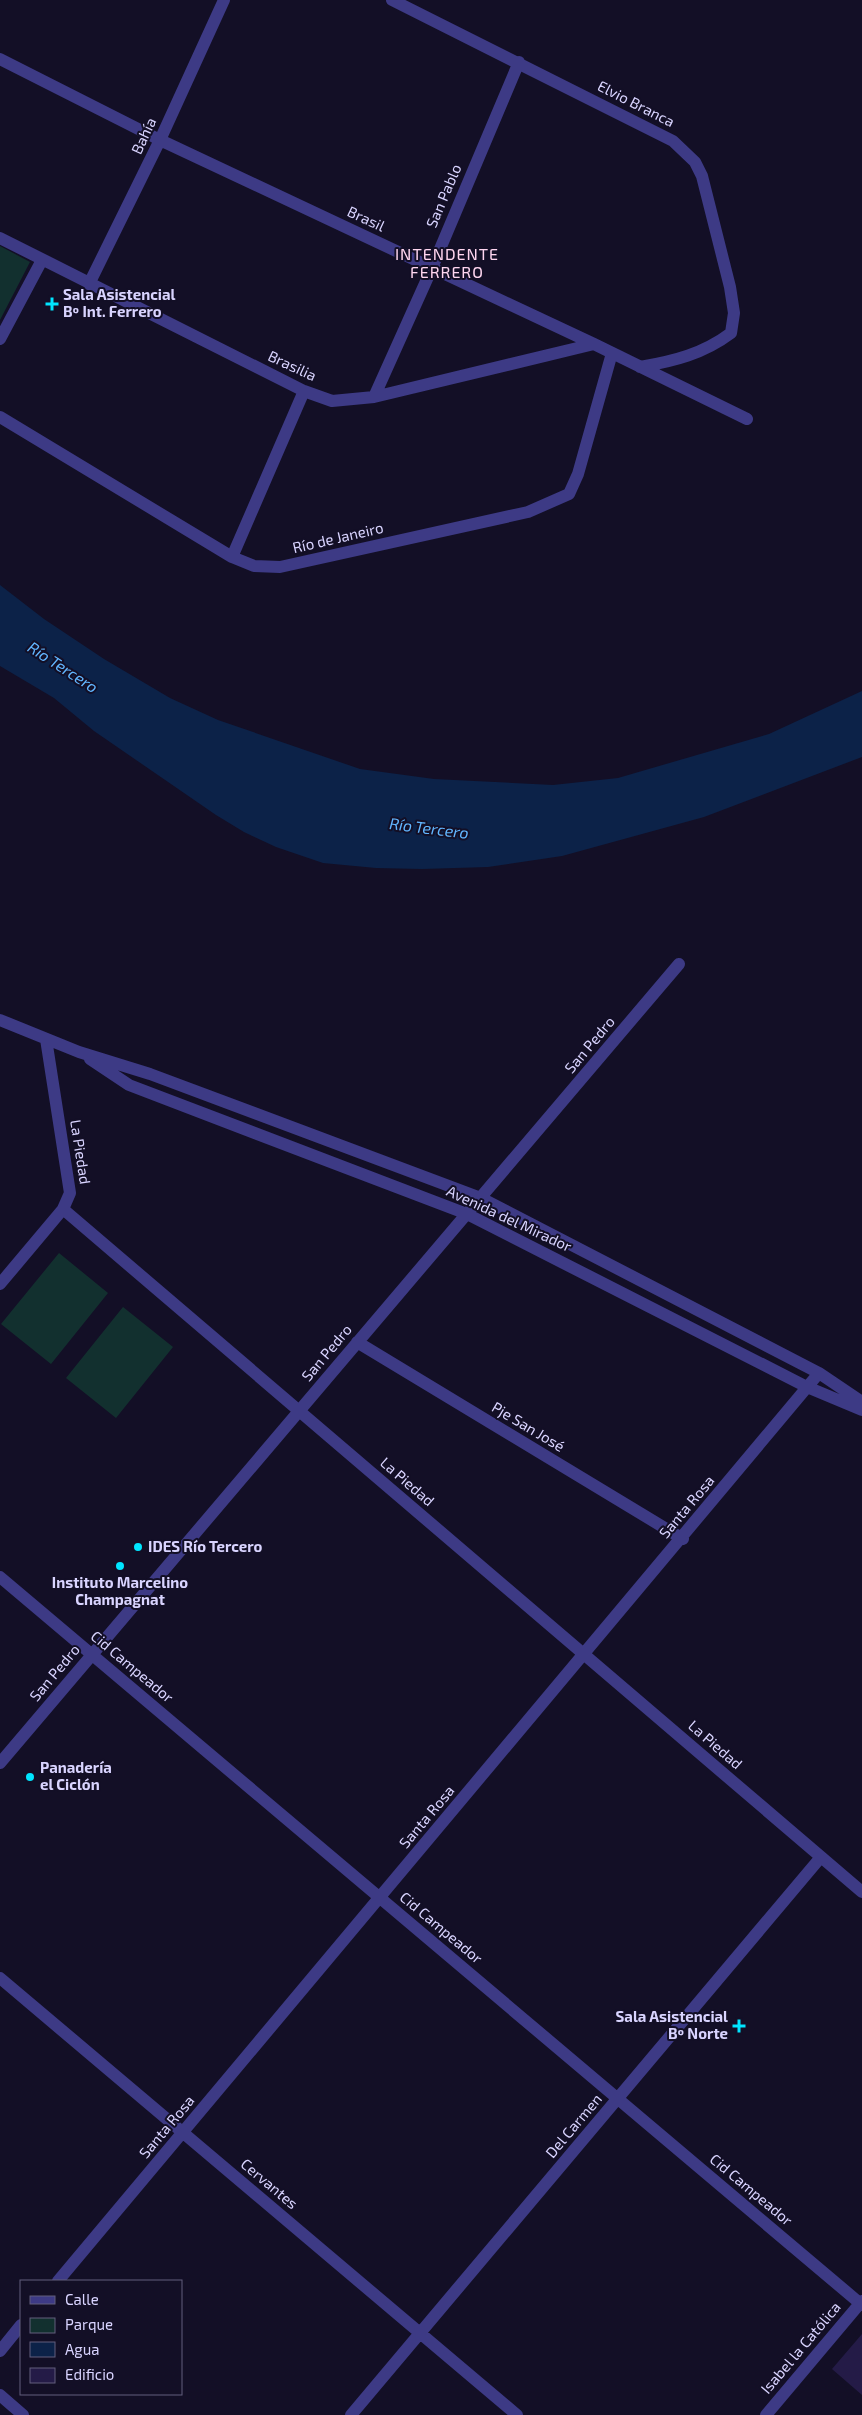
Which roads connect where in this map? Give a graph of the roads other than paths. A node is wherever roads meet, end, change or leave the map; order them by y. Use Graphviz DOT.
graph roads {
  1 [pos="224,0"];
  2 [pos="392,0"];
  3 [pos="0,59"];
  4 [pos="519,62"];
  5 [pos="160,140"];
  6 [pos="0,238"];
  7 [pos="42,260"];
  8 [pos="432,268"];
  9 [pos="89,284"];
  10 [pos="0,339"];
  11 [pos="594,344"];
  12 [pos="612,352"];
  13 [pos="640,367"];
  14 [pos="304,391"];
  15 [pos="374,397"];
  16 [pos="0,417"];
  17 [pos="747,419"];
  18 [pos="232,557"];
  19 [pos="679,964"];
  20 [pos="0,1020"];
  21 [pos="46,1039"];
  22 [pos="79,1052"];
  23 [pos="481,1198"];
  24 [pos="63,1209"];
  25 [pos="467,1214"];
  26 [pos="0,1284"];
  27 [pos="358,1342"];
  28 [pos="820,1373"];
  29 [pos="807,1387"];
  30 [pos="862,1402"];
  31 [pos="862,1410"];
  32 [pos="300,1411"];
  33 [pos="682,1539"];
  34 [pos="0,1577"];
  35 [pos="92,1655"];
  36 [pos="585,1655"];
  37 [pos="0,1763"];
  38 [pos="822,1857"];
  39 [pos="862,1892"];
  40 [pos="380,1898"];
  41 [pos="0,1978"];
  42 [pos="618,2099"];
  43 [pos="183,2133"];
  44 [pos="59,2280"];
  45 [pos="861,2303"];
  46 [pos="20,2326"];
  47 [pos="420,2333"];
  48 [pos="0,2351"];
  49 [pos="0,2395"];
  50 [pos="23,2415"];
  51 [pos="351,2415"];
  52 [pos="517,2415"];
  53 [pos="766,2415"];
  1 -- 5 [label="street, Bahía"];
  2 -- 4 [label="street, Elvio Branca"];
  3 -- 5 [label="street, Brasil"];
  4 -- 8 [label="street, San Pablo"];
  4 -- 13 [label="street, Elvio Branca"];
  5 -- 8 [label="street, Brasil"];
  5 -- 9 [label="street, Bahía"];
  6 -- 7 [label="street, Brasilia"];
  7 -- 9 [label="street, Brasilia"];
  7 -- 10 [label="street"];
  8 -- 11 [label="street, Brasil"];
  8 -- 15 [label="street, San Pablo"];
  9 -- 14 [label="street, Brasilia"];
  11 -- 12 [label="street, Brasil"];
  11 -- 15 [label="street, Brasilia"];
  12 -- 13 [label="street, Brasil"];
  12 -- 18 [label="street, Río de Janeiro"];
  13 -- 17 [label="street, Brasil"];
  14 -- 15 [label="street, Brasilia"];
  14 -- 18 [label="street"];
  16 -- 18 [label="street, Río de Janeiro"];
  19 -- 23 [label="street, San Pedro"];
  20 -- 21 [label="street, Avenida del Mirador"];
  21 -- 22 [label="street, Avenida del Mirador"];
  21 -- 24 [label="street, La Piedad"];
  22 -- 23 [label="street, Avenida del Mirador"];
  22 -- 25 [label="street, Avenida del Mirador"];
  23 -- 25 [label="street, San Pedro"];
  23 -- 28 [label="street, Avenida del Mirador"];
  24 -- 26 [label="street"];
  24 -- 32 [label="street, La Piedad"];
  25 -- 27 [label="street, San Pedro"];
  25 -- 29 [label="street, Avenida del Mirador"];
  27 -- 32 [label="street, San Pedro"];
  27 -- 33 [label="street, Pje San José"];
  28 -- 29 [label="street, Santa Rosa"];
  28 -- 30 [label="street, Avenida del Mirador"];
  29 -- 31 [label="street, Avenida del Mirador"];
  29 -- 33 [label="street, Santa Rosa"];
  32 -- 35 [label="street, San Pedro"];
  32 -- 36 [label="street, La Piedad"];
  33 -- 36 [label="street, Santa Rosa"];
  34 -- 35 [label="street, Cid Campeador"];
  35 -- 37 [label="street, San Pedro"];
  35 -- 40 [label="street, Cid Campeador"];
  36 -- 38 [label="street, La Piedad"];
  36 -- 40 [label="street, Santa Rosa"];
  38 -- 39 [label="street, La Piedad"];
  38 -- 42 [label="street, Del Carmen"];
  40 -- 42 [label="street, Cid Campeador"];
  40 -- 43 [label="street, Santa Rosa"];
  41 -- 43 [label="street, Cervantes"];
  42 -- 45 [label="street, Cid Campeador"];
  42 -- 47 [label="street, Del Carmen"];
  43 -- 44 [label="street, Santa Rosa"];
  43 -- 47 [label="street, Cervantes"];
  45 -- 53 [label="street, Isabel la Católica"];
  46 -- 48 [label="street"];
  47 -- 51 [label="street, Del Carmen"];
  47 -- 52 [label="street, Cervantes"];
  49 -- 50 [label="street"];
}
